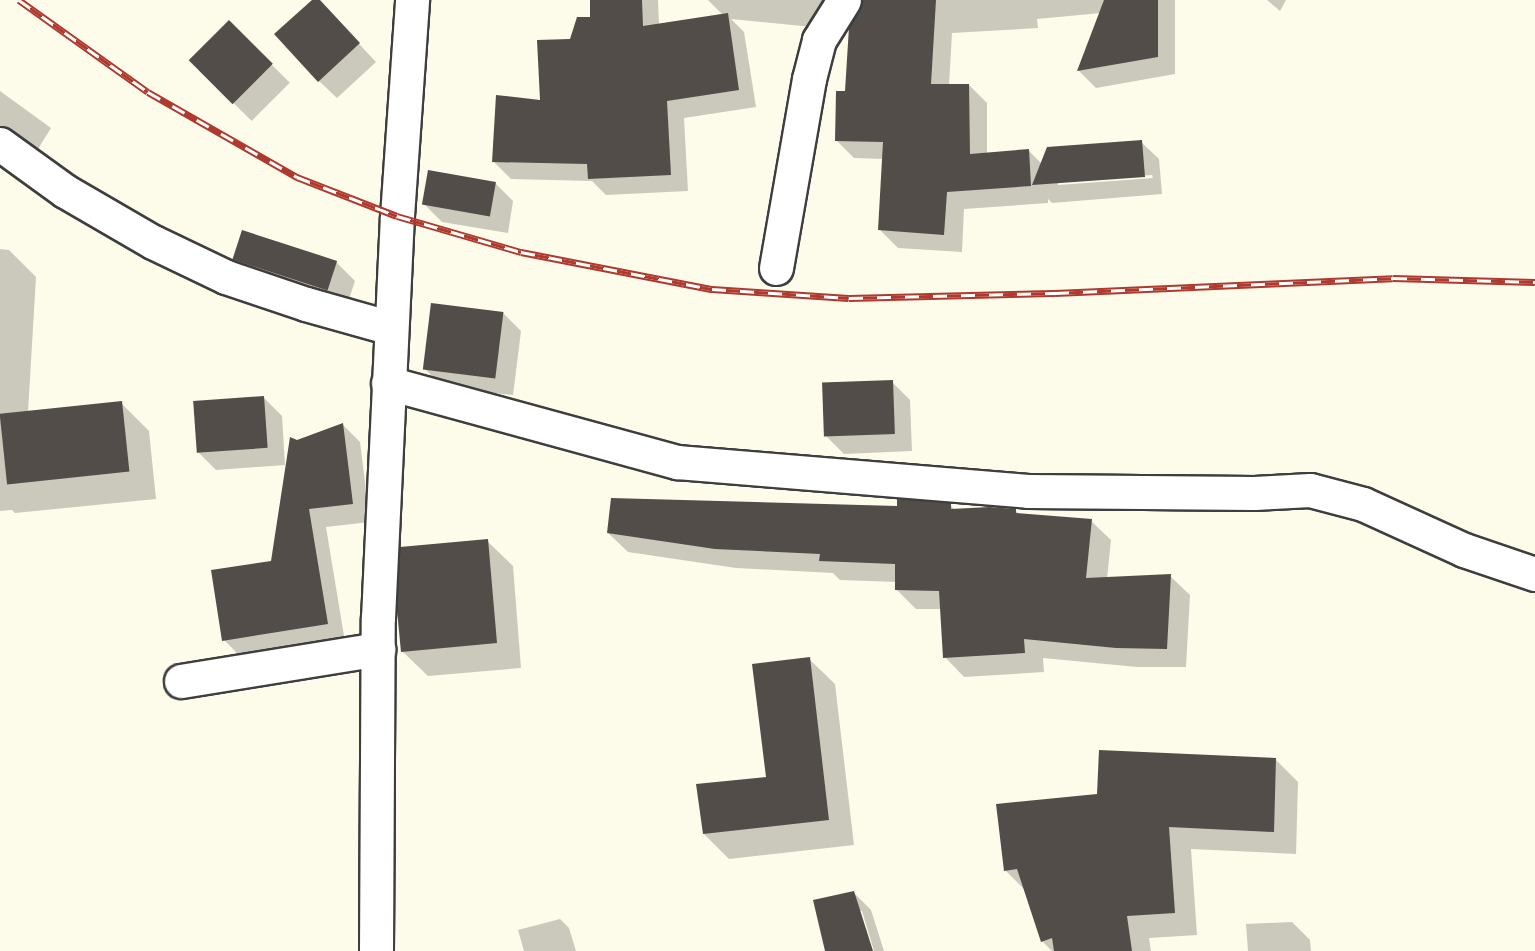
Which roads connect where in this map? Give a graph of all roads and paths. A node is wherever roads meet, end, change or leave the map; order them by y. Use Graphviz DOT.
graph roads {
  1 [pos="412,0"];
  2 [pos="844,0"];
  3 [pos="0,144"];
  4 [pos="776,267"];
  5 [pos="391,328"];
  6 [pos="388,383"];
  7 [pos="1535,573"];
  8 [pos="378,649"];
  9 [pos="181,681"];
  10 [pos="376,951"];
  1 -- 5 [label="street"];
  2 -- 4 [label="street"];
  3 -- 5 [label="street"];
  5 -- 6 [label="street"];
  6 -- 7 [label="street"];
  6 -- 8 [label="street"];
  8 -- 9 [label="street"];
  8 -- 10 [label="street"];
}
